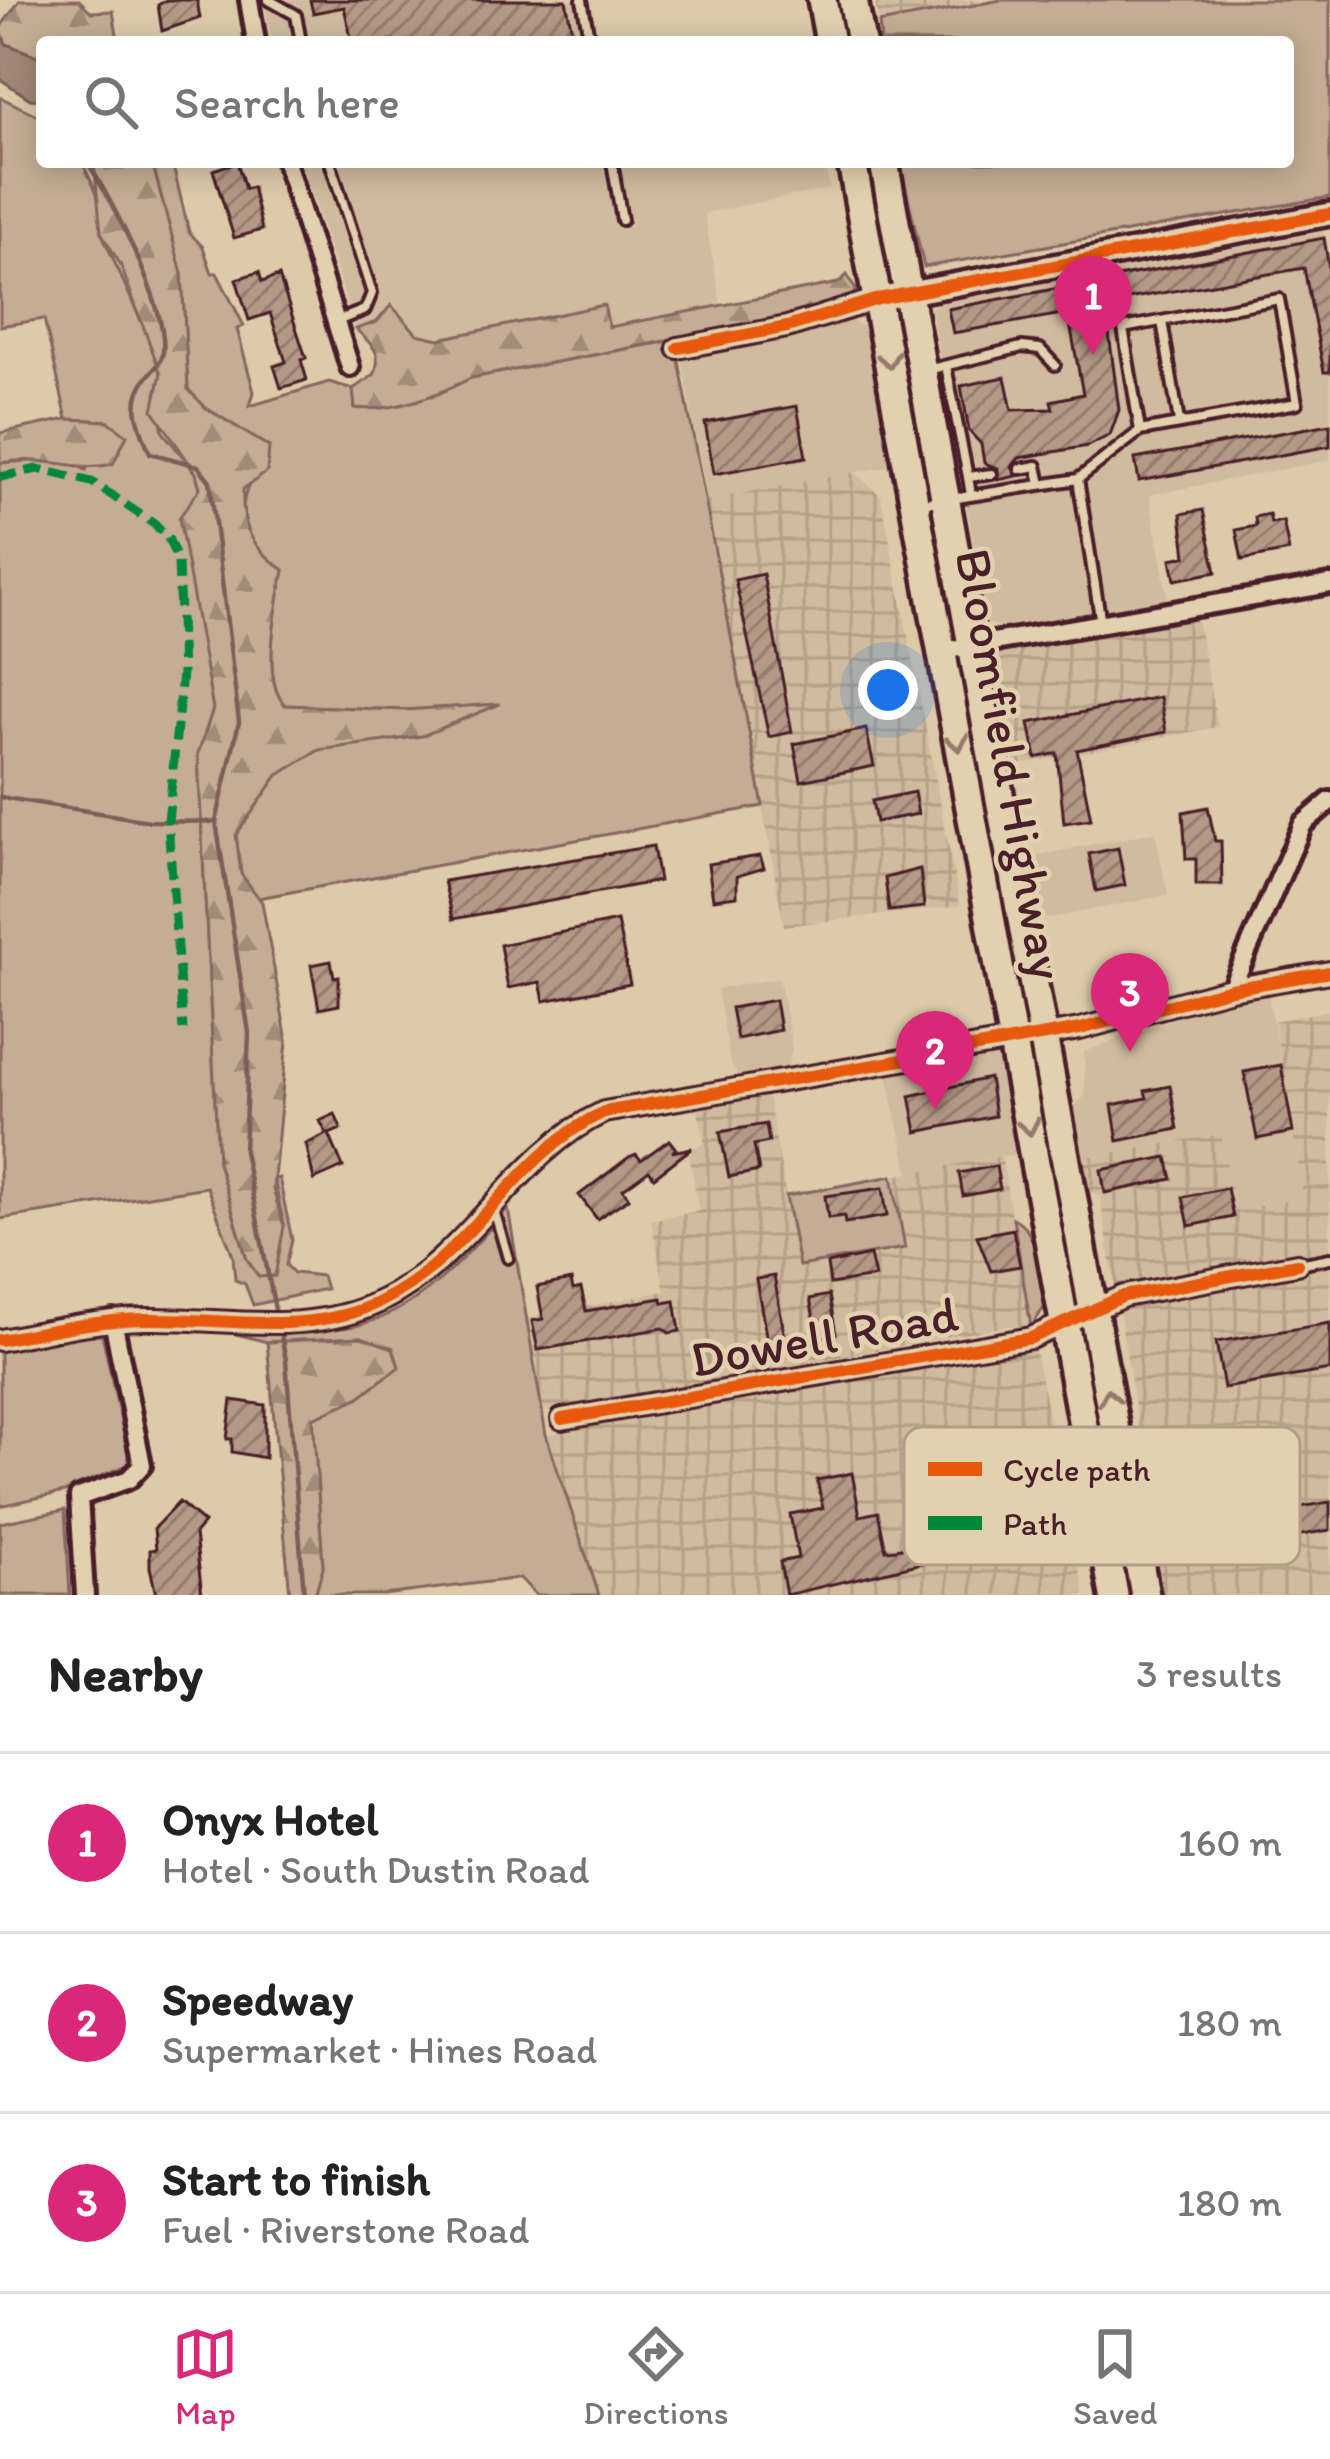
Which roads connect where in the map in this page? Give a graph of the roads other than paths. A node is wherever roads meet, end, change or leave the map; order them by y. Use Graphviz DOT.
graph roads {
  1 [pos="267,0"];
  2 [pos="582,0"];
  3 [pos="822,0"];
  4 [pos="853,0"];
  5 [pos="249,1"];
  6 [pos="255,36"];
  7 [pos="300,36"];
  8 [pos="589,36"];
  9 [pos="826,36"];
  10 [pos="860,36"];
  11 [pos="288,168"];
  12 [pos="332,168"];
  13 [pos="613,168"];
  14 [pos="853,168"];
  15 [pos="885,168"];
  16 [pos="1330,214"];
  17 [pos="622,220"];
  18 [pos="910,293"];
  19 [pos="878,299"];
  20 [pos="336,321"];
  21 [pos="1162,321"];
  22 [pos="677,348"];
  23 [pos="1055,365"];
  24 [pos="350,367"];
  25 [pos="935,368"];
  26 [pos="1179,422"];
  27 [pos="1140,431"];
  28 [pos="1020,469"];
  29 [pos="992,473"];
  30 [pos="968,477"];
  31 [pos="1078,479"];
  32 [pos="1041,484"];
  33 [pos="958,497"];
  34 [pos="915,504"];
  35 [pos="1330,584"];
  36 [pos="1101,622"];
  37 [pos="973,646"];
  38 [pos="941,651"];
  39 [pos="1330,801"];
  40 [pos="1330,972"];
  41 [pos="1231,989"];
  42 [pos="1042,1035"];
  43 [pos="1012,1039"];
  44 [pos="494,1208"];
  45 [pos="508,1258"];
  46 [pos="1330,1258"];
  47 [pos="1297,1264"];
  48 [pos="1093,1308"];
  49 [pos="113,1320"];
  50 [pos="1065,1324"];
  51 [pos="0,1340"];
  52 [pos="562,1419"];
  53 [pos="1084,1427"];
  54 [pos="1115,1427"];
  55 [pos="1109,1565"];
  56 [pos="1140,1565"];
  57 [pos="85,1595"];
  58 [pos="1114,1595"];
  59 [pos="1145,1595"];
  1 -- 5 [label="lane"];
  1 -- 7 [label="lane"];
  2 -- 8 [label="lane"];
  3 -- 9 [label="highway"];
  4 -- 10 [label="highway"];
  5 -- 6 [label="street"];
  11 -- 20 [label="street"];
  12 -- 20 [label="lane"];
  13 -- 17 [label="lane"];
  14 -- 19 [label="highway, Bloomfield Highway"];
  15 -- 18 [label="highway, Bloomfield Highway"];
  16 -- 18 [label="street"];
  18 -- 19 [label="street"];
  18 -- 25 [label="highway, Bloomfield Highway"];
  19 -- 22 [label="street"];
  19 -- 34 [label="highway, Bloomfield Highway, one-way"];
  20 -- 24 [label="street"];
  21 -- 26 [label="lane"];
  21 -- 26 [label="lane"];
  21 -- 27 [label="lane"];
  23 -- 25 [label="lane"];
  25 -- 30 [label="lane"];
  25 -- 33 [label="highway, Bloomfield Highway"];
  26 -- 27 [label="lane"];
  27 -- 31 [label="lane"];
  28 -- 32 [label="lane"];
  29 -- 30 [label="lane"];
  30 -- 33 [label="lane"];
  31 -- 32 [label="lane"];
  31 -- 36 [label="lane"];
  32 -- 33 [label="lane"];
  33 -- 34 [label="lane"];
  33 -- 37 [label="highway, Bloomfield Highway"];
  34 -- 38 [label="highway, Bloomfield Highway"];
  35 -- 36 [label="street"];
  36 -- 37 [label="street"];
  37 -- 38 [label="street"];
  37 -- 42 [label="highway, Bloomfield Highway"];
  38 -- 43 [label="highway, Bloomfield Highway, one-way"];
  39 -- 41 [label="street"];
  40 -- 41 [label="street"];
  41 -- 42 [label="street"];
  42 -- 43 [label="street"];
  42 -- 48 [label="highway, Bloomfield Highway"];
  43 -- 44 [label="street"];
  43 -- 50 [label="highway, Bloomfield Highway, one-way"];
  44 -- 45 [label="lane"];
  44 -- 49 [label="street"];
  46 -- 47 [label="lane"];
  47 -- 48 [label="street, Dowell Road"];
  48 -- 50 [label="street, Dowell Road"];
  54 -- 48 [label="highway, Bloomfield Highway, one-way"];
  49 -- 51 [label="street"];
  49 -- 57 [label="street"];
  50 -- 52 [label="street, Dowell Road"];
  50 -- 53 [label="highway, Bloomfield Highway"];
  55 -- 58 [label="highway, Bloomfield Highway"];
  59 -- 56 [label="highway, Bloomfield Highway, one-way"];
}
